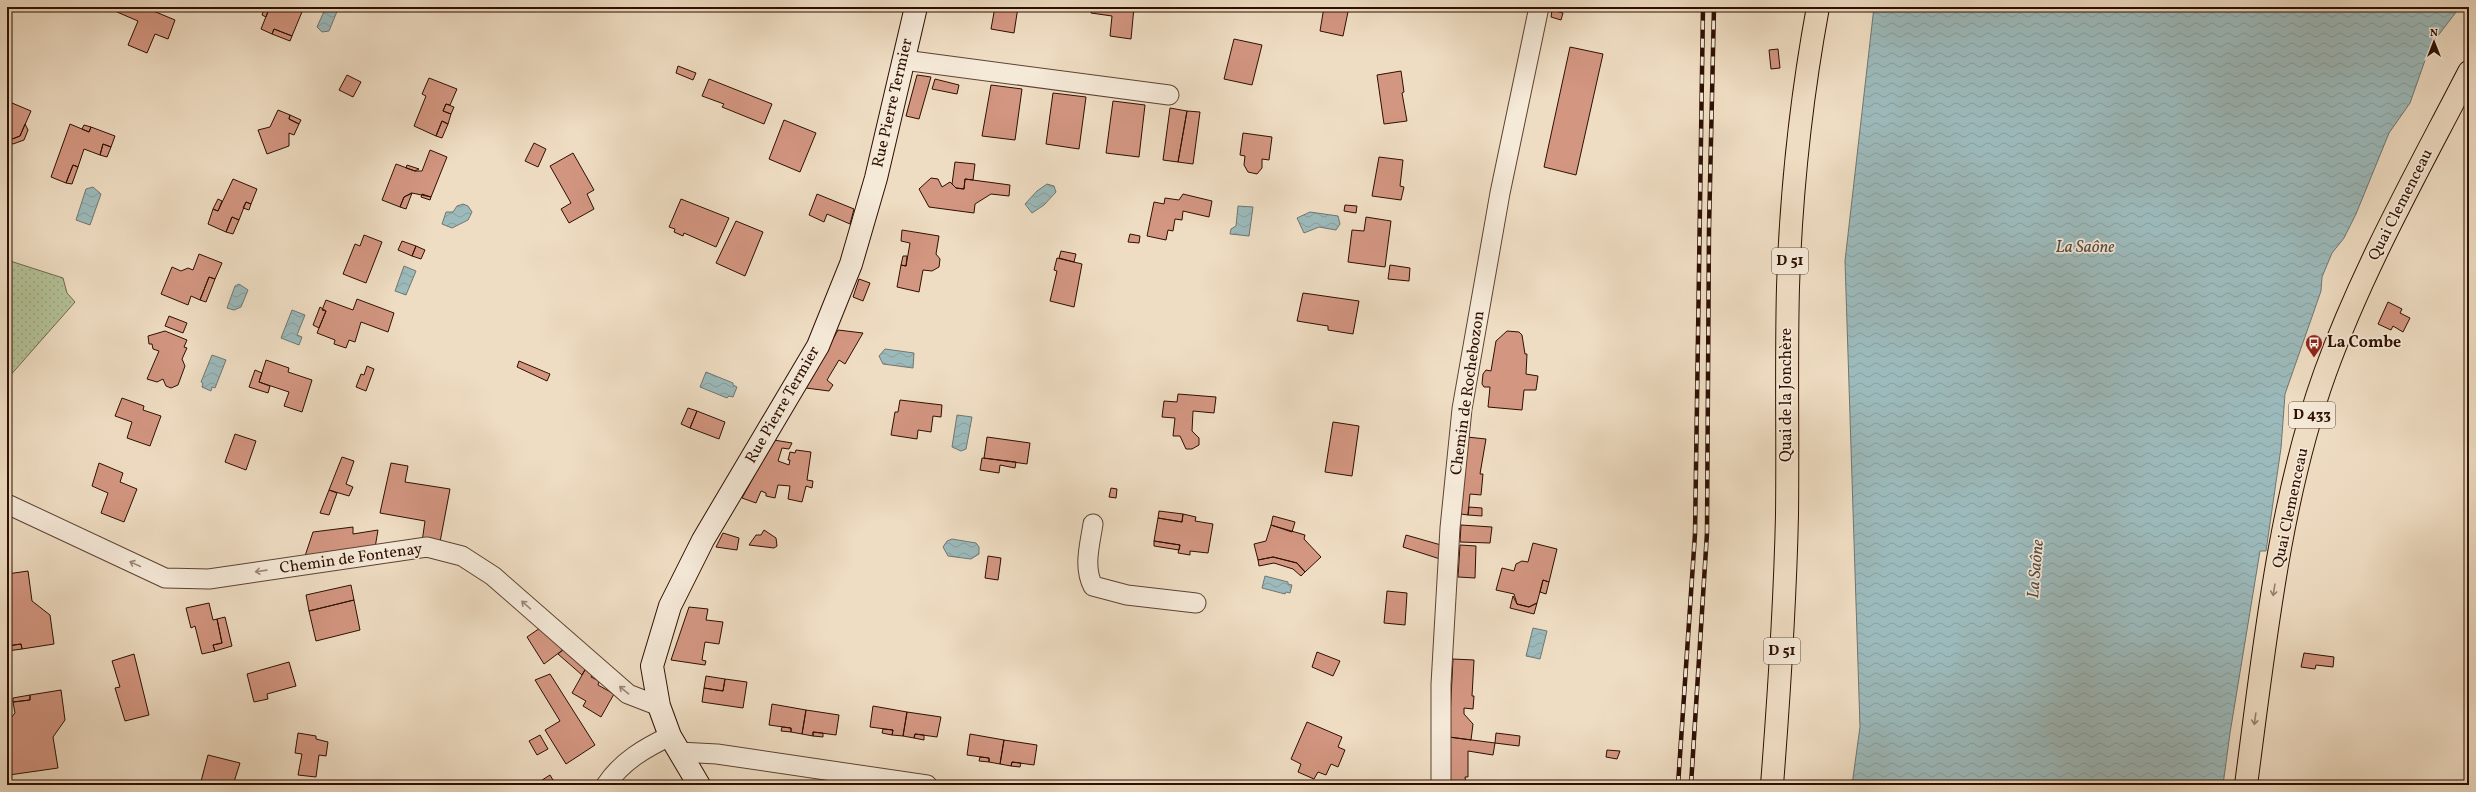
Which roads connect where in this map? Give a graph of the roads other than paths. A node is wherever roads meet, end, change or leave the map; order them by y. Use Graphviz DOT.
graph roads {
  1 [pos="916,7"];
  2 [pos="1539,7"];
  3 [pos="1818,7"];
  4 [pos="904,60"];
  5 [pos="2469,72"];
  6 [pos="1169,95"];
  7 [pos="2469,102"];
  8 [pos="2341,346"];
  9 [pos="7,504"];
  10 [pos="1093,524"];
  11 [pos="1196,603"];
  12 [pos="659,706"];
  13 [pos="674,744"];
  14 [pos="606,785"];
  15 [pos="699,785"];
  16 [pos="927,785"];
  17 [pos="1441,785"];
  18 [pos="1772,785"];
  19 [pos="2246,785"];
  20 [pos="2260,785"];
  1 -- 4 [label="street, Rue Pierre Termier"];
  2 -- 17 [label="street, Chemin de Rochebozon"];
  3 -- 18 [label="main road, Quai de la Jonchère / D 51"];
  4 -- 6 [label="street"];
  4 -- 12 [label="street, Rue Pierre Termier"];
  5 -- 8 [label="main road, Quai Clemenceau / D 433"];
  7 -- 8 [label="main road, Quai Clemenceau / D 433"];
  8 -- 19 [label="main road, Quai Clemenceau / D 433, one-way"];
  8 -- 20 [label="main road, Quai Clemenceau / D 433"];
  12 -- 9 [label="street, Chemin de Fontenay, one-way"];
  10 -- 11 [label="street"];
  12 -- 13 [label="street, Rue Pierre Termier"];
  13 -- 14 [label="street"];
  13 -- 15 [label="street, Rue Pierre Termier"];
  13 -- 16 [label="street"];
}
